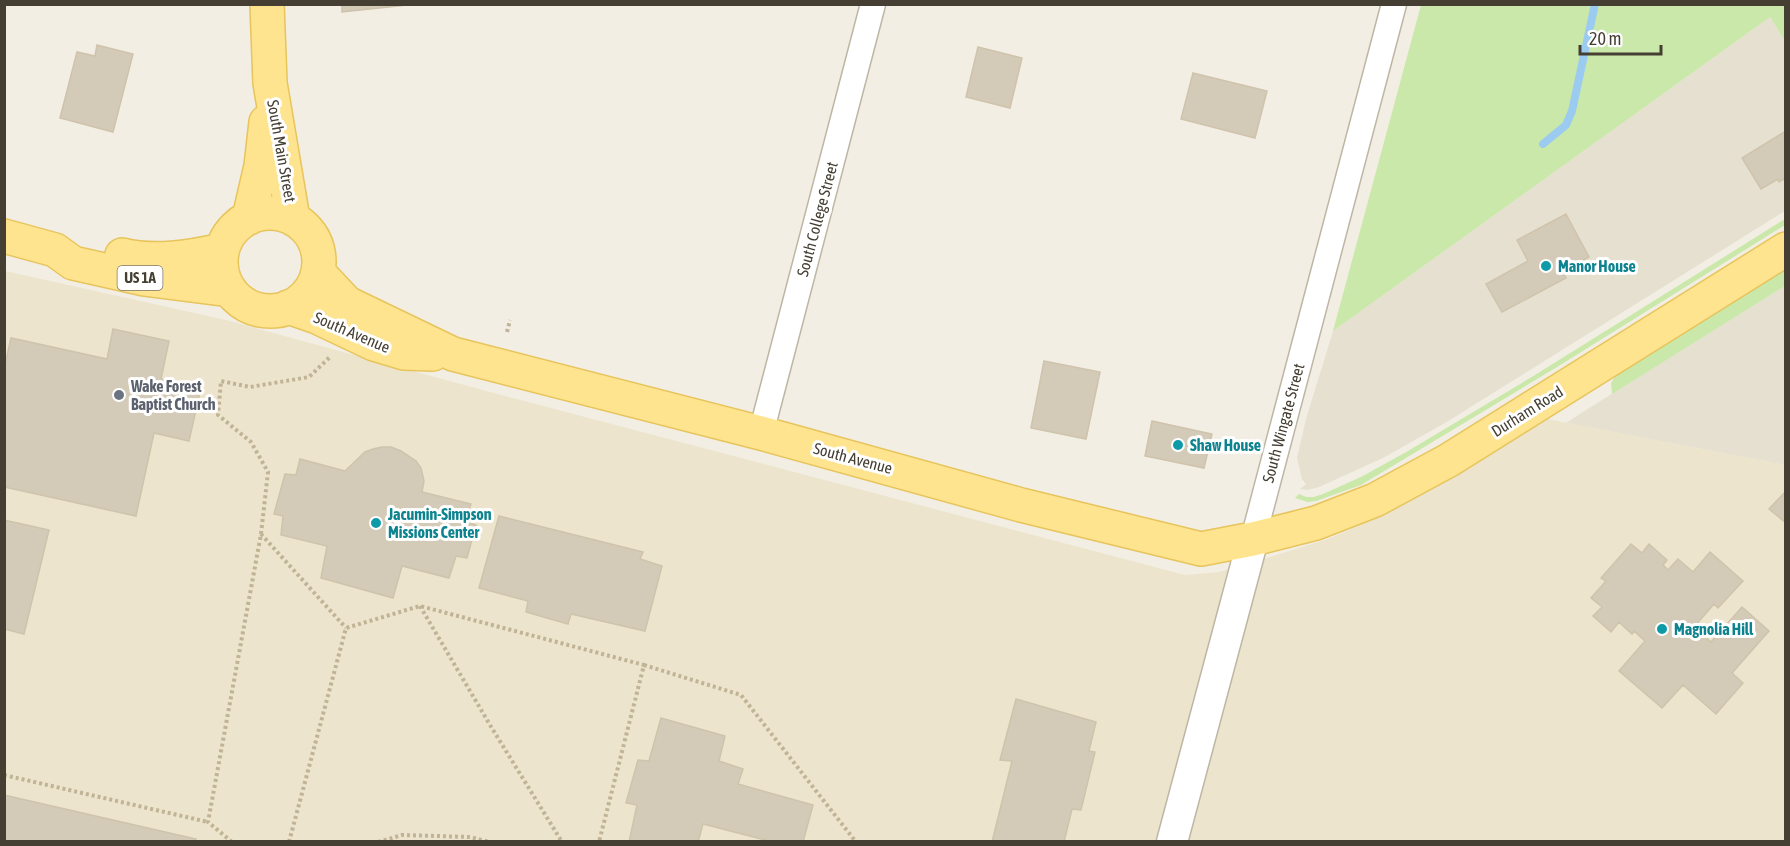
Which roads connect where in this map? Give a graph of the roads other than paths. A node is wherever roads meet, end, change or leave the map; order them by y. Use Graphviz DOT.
graph roads {
  1 [pos="267,4"];
  2 [pos="873,4"];
  3 [pos="1394,4"];
  4 [pos="270,83"];
  5 [pos="249,218"];
  6 [pos="293,219"];
  7 [pos="4,236"];
  8 [pos="1785,249"];
  9 [pos="55,250"];
  10 [pos="222,250"];
  11 [pos="318,273"];
  12 [pos="230,290"];
  13 [pos="288,307"];
  14 [pos="453,354"];
  15 [pos="761,433"];
  16 [pos="1253,539"];
  17 [pos="1172,842"];
  1 -- 4 [label="main road, South Main Street"];
  2 -- 15 [label="street, South College Street"];
  3 -- 16 [label="street, South Wingate Street"];
  4 -- 5 [label="main road, South Main Street"];
  4 -- 6 [label="main road, South Main Street"];
  5 -- 6 [label="main road"];
  5 -- 10 [label="main road"];
  6 -- 11 [label="main road"];
  7 -- 9 [label="main road, US 1A"];
  8 -- 16 [label="main road, Durham Road"];
  9 -- 10 [label="main road, US 1A"];
  9 -- 12 [label="main road, US 1A"];
  10 -- 12 [label="main road"];
  11 -- 13 [label="main road"];
  11 -- 14 [label="main road, South Avenue"];
  12 -- 13 [label="main road, US 1A"];
  13 -- 14 [label="main road, South Avenue"];
  14 -- 15 [label="main road, South Avenue"];
  15 -- 16 [label="main road, South Avenue"];
  16 -- 17 [label="street, South Wingate Street"];
}
